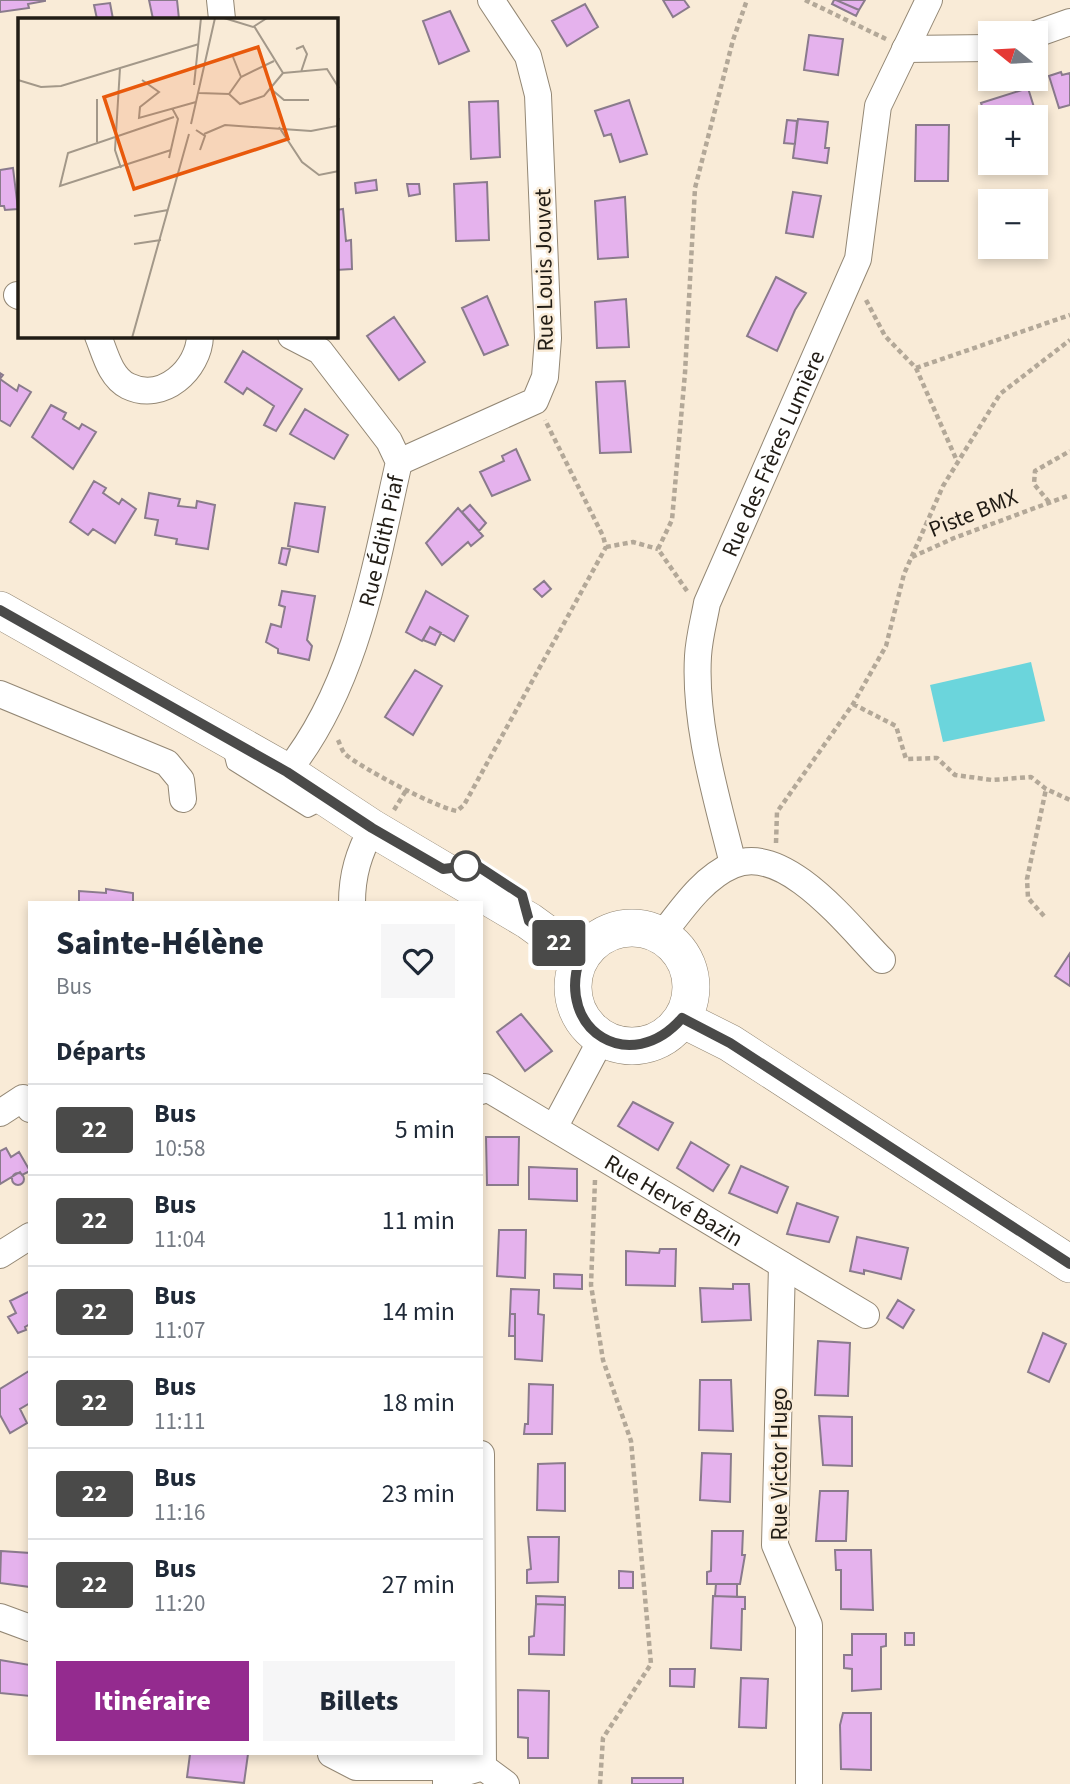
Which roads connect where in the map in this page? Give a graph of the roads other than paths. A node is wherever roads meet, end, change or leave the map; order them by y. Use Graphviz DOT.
graph roads {
  1 [pos="220,0"];
  2 [pos="491,0"];
  3 [pos="929,0"];
  4 [pos="222,18"];
  5 [pos="1070,22"];
  6 [pos="1048,30"];
  7 [pos="978,48"];
  8 [pos="905,49"];
  9 [pos="99,338"];
  10 [pos="200,338"];
  11 [pos="295,338"];
  12 [pos="399,461"];
  13 [pos="0,610"];
  14 [pos="0,694"];
  15 [pos="227,741"];
  16 [pos="287,772"];
  17 [pos="183,799"];
  18 [pos="330,800"];
  19 [pos="380,824"];
  20 [pos="733,864"];
  21 [pos="352,901"];
  22 [pos="661,936"];
  23 [pos="580,958"];
  24 [pos="882,960"];
  25 [pos="682,1018"];
  26 [pos="602,1038"];
  27 [pos="483,1089"];
  28 [pos="28,1106"];
  29 [pos="0,1113"];
  30 [pos="554,1128"];
  31 [pos="28,1237"];
  32 [pos="0,1255"];
  33 [pos="1070,1264"];
  34 [pos="782,1265"];
  35 [pos="866,1315"];
  36 [pos="0,1617"];
  37 [pos="28,1627"];
  38 [pos="333,1755"];
  39 [pos="483,1755"];
  40 [pos="483,1767"];
  41 [pos="446,1784"];
  42 [pos="506,1784"];
  43 [pos="809,1784"];
  1 -- 4 [label="street"];
  2 -- 12 [label="street, Rue Louis Jouvet"];
  3 -- 8 [label="street, Rue des Frères Lumière"];
  5 -- 6 [label="street"];
  7 -- 8 [label="street"];
  8 -- 20 [label="street, Rue des Frères Lumière"];
  9 -- 10 [label="street"];
  11 -- 12 [label="street, Rue Édith Piaf"];
  12 -- 16 [label="street, Rue Édith Piaf"];
  13 -- 15 [label="main road"];
  14 -- 17 [label="street"];
  15 -- 16 [label="main road"];
  15 -- 18 [label="lane"];
  16 -- 18 [label="main road"];
  18 -- 19 [label="main road"];
  19 -- 21 [label="street"];
  19 -- 23 [label="main road"];
  20 -- 22 [label="street"];
  20 -- 24 [label="street"];
  22 -- 23 [label="main road"];
  22 -- 25 [label="main road"];
  23 -- 26 [label="main road"];
  25 -- 26 [label="main road"];
  25 -- 33 [label="main road"];
  26 -- 30 [label="street"];
  27 -- 30 [label="street, Rue Hervé Bazin"];
  28 -- 29 [label="street"];
  30 -- 34 [label="street, Rue Hervé Bazin"];
  31 -- 32 [label="street"];
  34 -- 35 [label="street, Rue Hervé Bazin"];
  34 -- 43 [label="street, Rue Victor Hugo"];
  36 -- 37 [label="street"];
  38 -- 40 [label="street"];
  39 -- 40 [label="street"];
  40 -- 41 [label="street"];
  40 -- 42 [label="street"];
}
